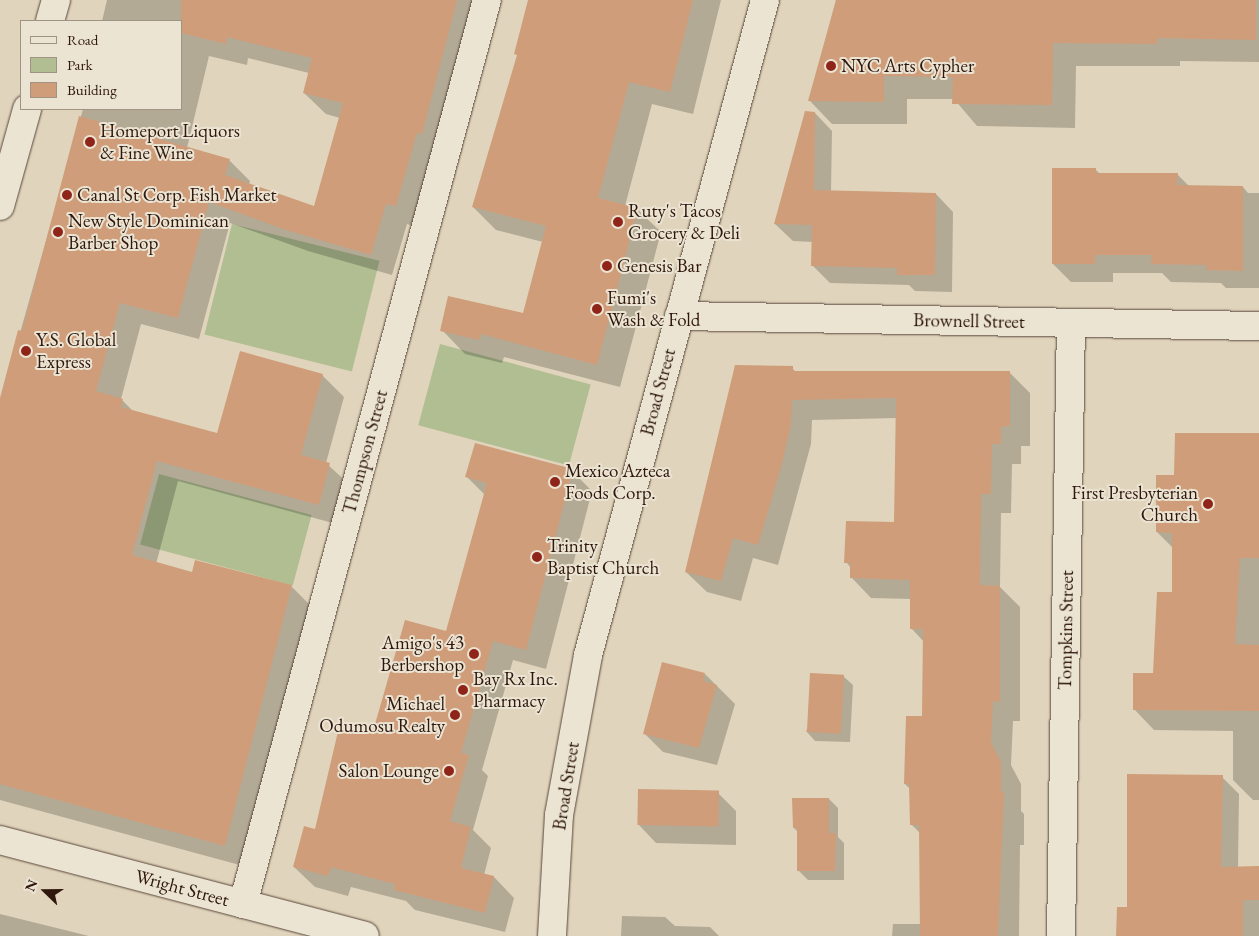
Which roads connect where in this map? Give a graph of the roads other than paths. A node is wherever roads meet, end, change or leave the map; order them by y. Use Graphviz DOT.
graph roads {
  1 [pos="56,0"];
  2 [pos="487,0"];
  3 [pos="765,0"];
  4 [pos="50,20"];
  5 [pos="26,110"];
  6 [pos="0,206"];
  7 [pos="679,316"];
  8 [pos="1071,323"];
  9 [pos="1259,326"];
  10 [pos="0,840"];
  11 [pos="243,904"];
  12 [pos="365,936"];
  13 [pos="552,936"];
  14 [pos="1061,936"];
  1 -- 4 [label="street"];
  2 -- 11 [label="street, Thompson Street"];
  3 -- 7 [label="street, Broad Street"];
  5 -- 6 [label="street"];
  7 -- 8 [label="street, Brownell Street"];
  7 -- 13 [label="street, Broad Street"];
  8 -- 9 [label="street, Brownell Street"];
  8 -- 14 [label="street, Tompkins Street"];
  10 -- 11 [label="street, Wright Street"];
  11 -- 12 [label="street, Wright Street"];
}
